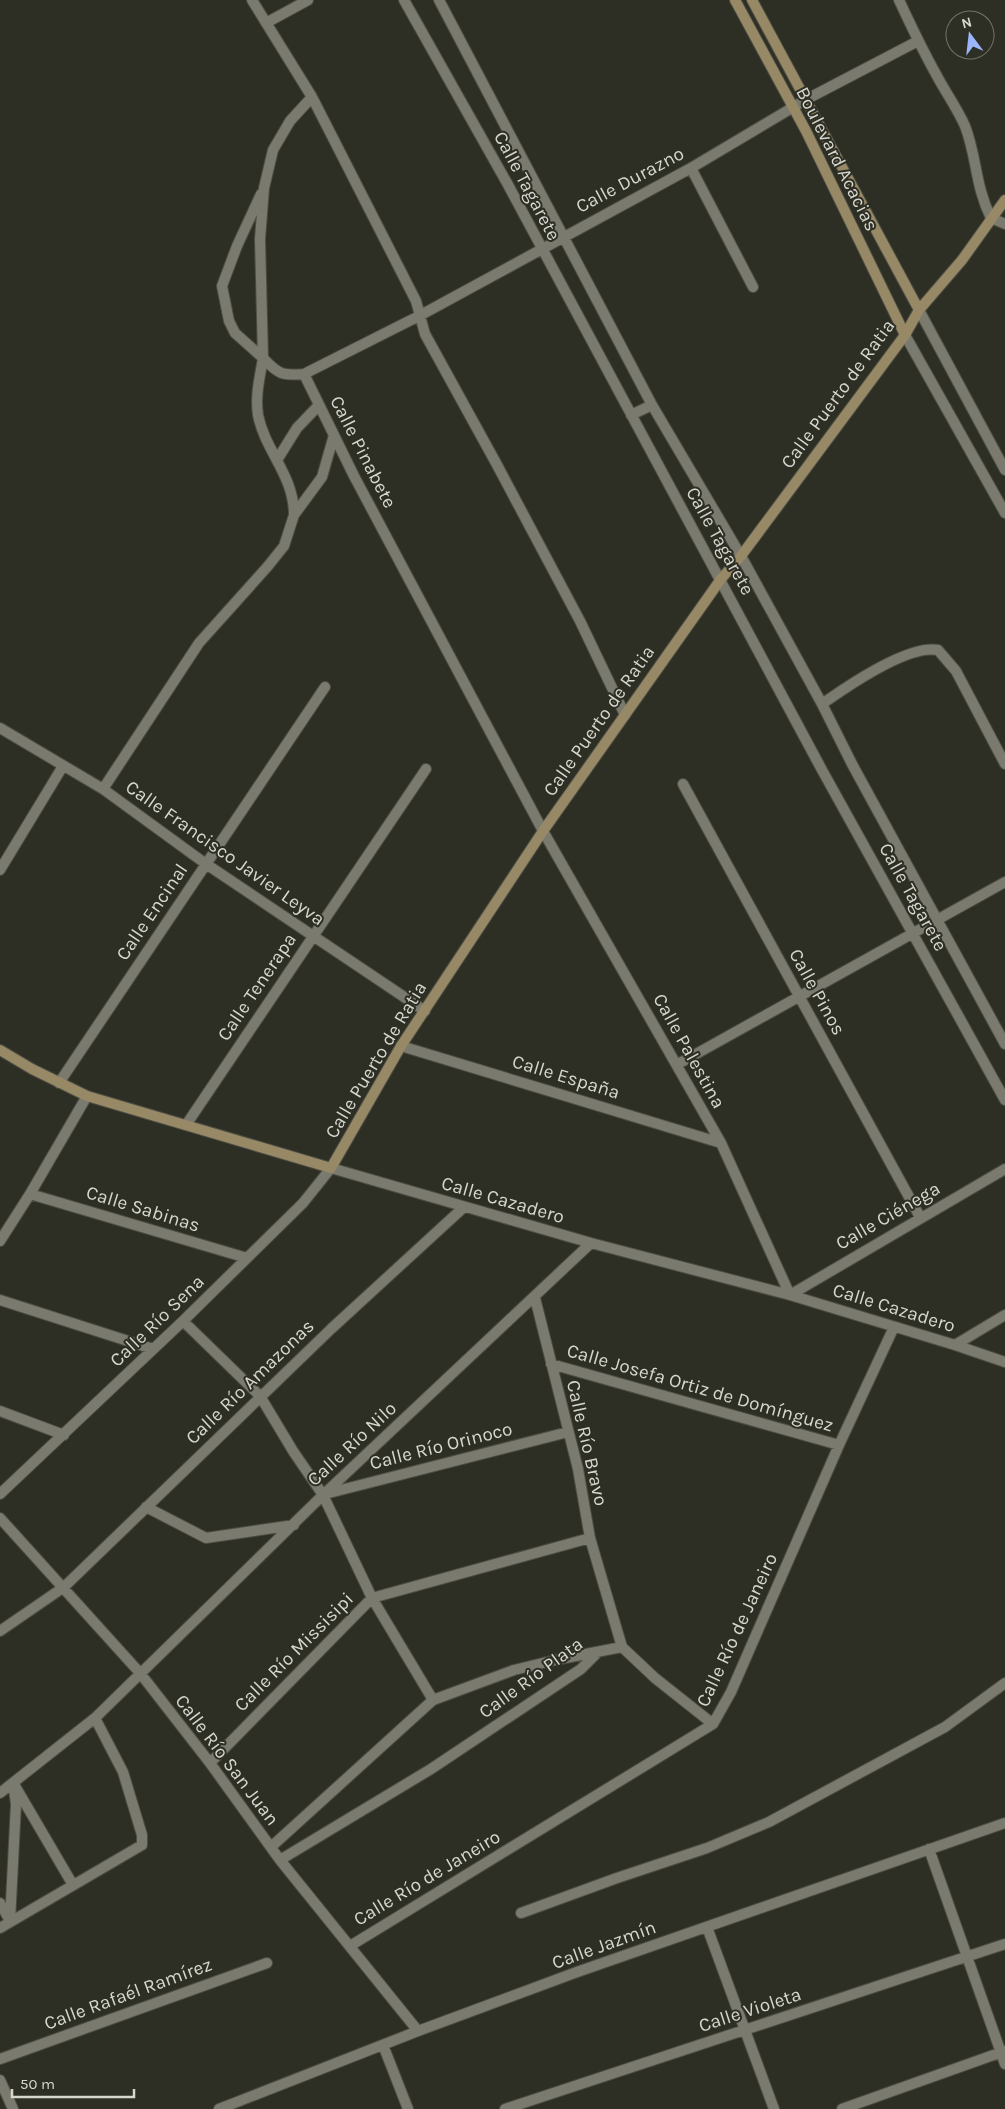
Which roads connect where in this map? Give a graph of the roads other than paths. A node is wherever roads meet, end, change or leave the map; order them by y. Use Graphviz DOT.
graph roads {
  1 [pos="252,0"];
  2 [pos="308,0"];
  3 [pos="404,0"];
  4 [pos="439,0"];
  5 [pos="735,0"];
  6 [pos="752,0"];
  7 [pos="898,0"];
  8 [pos="266,23"];
  9 [pos="918,41"];
  10 [pos="312,97"];
  11 [pos="807,99"];
  12 [pos="792,107"];
  13 [pos="691,168"];
  14 [pos="264,188"];
  15 [pos="1005,200"];
  16 [pos="991,218"];
  17 [pos="1005,224"];
  18 [pos="564,236"];
  19 [pos="540,248"];
  20 [pos="753,287"];
  21 [pos="919,310"];
  22 [pos="419,316"];
  23 [pos="904,334"];
  24 [pos="263,358"];
  25 [pos="304,374"];
  26 [pos="319,405"];
  27 [pos="652,405"];
  28 [pos="631,415"];
  29 [pos="334,435"];
  30 [pos="277,460"];
  31 [pos="1005,470"];
  32 [pos="1005,513"];
  33 [pos="294,515"];
  34 [pos="741,556"];
  35 [pos="721,578"];
  36 [pos="325,687"];
  37 [pos="822,704"];
  38 [pos="625,715"];
  39 [pos="0,728"];
  40 [pos="1005,764"];
  41 [pos="63,766"];
  42 [pos="426,769"];
  43 [pos="683,784"];
  44 [pos="103,789"];
  45 [pos="543,831"];
  46 [pos="206,864"];
  47 [pos="0,870"];
  48 [pos="1005,882"];
  49 [pos="938,920"];
  50 [pos="913,933"];
  51 [pos="312,935"];
  52 [pos="800,997"];
  53 [pos="425,1011"];
  54 [pos="1005,1044"];
  55 [pos="401,1046"];
  56 [pos="0,1050"];
  57 [pos="678,1064"];
  58 [pos="59,1083"];
  59 [pos="87,1096"];
  60 [pos="1005,1100"];
  61 [pos="186,1125"];
  62 [pos="721,1143"];
  63 [pos="331,1168"];
  64 [pos="1005,1169"];
  65 [pos="30,1194"];
  66 [pos="464,1206"];
  67 [pos="920,1217"];
  68 [pos="0,1241"];
  69 [pos="591,1244"];
  70 [pos="247,1258"];
  71 [pos="790,1295"];
  72 [pos="535,1298"];
  73 [pos="0,1300"];
  74 [pos="1005,1315"];
  75 [pos="183,1321"];
  76 [pos="894,1327"];
  77 [pos="954,1344"];
  78 [pos="153,1349"];
  79 [pos="1005,1362"];
  80 [pos="551,1364"];
  81 [pos="260,1396"];
  82 [pos="0,1411"];
  83 [pos="568,1432"];
  84 [pos="64,1435"];
  85 [pos="839,1445"];
  86 [pos="0,1494"];
  87 [pos="323,1495"];
  88 [pos="146,1507"];
  89 [pos="0,1518"];
  90 [pos="294,1525"];
  91 [pos="590,1538"];
  92 [pos="64,1587"];
  93 [pos="372,1598"];
  94 [pos="0,1631"];
  95 [pos="622,1647"];
  96 [pos="599,1651"];
  97 [pos="140,1673"];
  98 [pos="1005,1683"];
  99 [pos="433,1700"];
  100 [pos="95,1718"];
  101 [pos="713,1724"];
  102 [pos="210,1763"];
  103 [pos="13,1784"];
  104 [pos="0,1794"];
  105 [pos="1005,1823"];
  106 [pos="271,1847"];
  107 [pos="929,1849"];
  108 [pos="280,1860"];
  109 [pos="73,1885"];
  110 [pos="0,1903"];
  111 [pos="521,1913"];
  112 [pos="10,1921"];
  113 [pos="707,1927"];
  114 [pos="0,1928"];
  115 [pos="1005,1944"];
  116 [pos="350,1946"];
  117 [pos="968,1956"];
  118 [pos="267,1963"];
  119 [pos="418,2031"];
  120 [pos="745,2031"];
  121 [pos="383,2045"];
  122 [pos="1003,2052"];
  123 [pos="0,2059"];
  124 [pos="1005,2064"];
  125 [pos="0,2080"];
  126 [pos="13,2109"];
  127 [pos="219,2109"];
  128 [pos="408,2109"];
  129 [pos="506,2109"];
  130 [pos="774,2109"];
  131 [pos="842,2109"];
  1 -- 8 [label="street"];
  2 -- 8 [label="street"];
  3 -- 19 [label="street, Calle Tagarete"];
  4 -- 18 [label="street, Calle Tagarete"];
  5 -- 12 [label="street, Boulevard Acacias"];
  6 -- 11 [label="street, Boulevard Acacias"];
  7 -- 9 [label="street"];
  8 -- 10 [label="street"];
  9 -- 11 [label="street, Calle Durazno"];
  9 -- 16 [label="street"];
  10 -- 14 [label="street"];
  10 -- 22 [label="street"];
  11 -- 12 [label="street, Calle Durazno"];
  11 -- 21 [label="street, Boulevard Acacias"];
  12 -- 13 [label="street, Calle Durazno"];
  12 -- 23 [label="street, Boulevard Acacias"];
  13 -- 18 [label="street, Calle Durazno"];
  13 -- 20 [label="street"];
  14 -- 24 [label="street"];
  14 -- 24 [label="street"];
  15 -- 16 [label="street, Calle Puerto de Ratia"];
  16 -- 17 [label="street"];
  16 -- 21 [label="street, Calle Puerto de Ratia"];
  18 -- 19 [label="street, Calle Durazno"];
  18 -- 27 [label="street, Calle Tagarete"];
  19 -- 22 [label="street, Calle Durazno"];
  19 -- 28 [label="street, Calle Tagarete"];
  21 -- 23 [label="street, Calle Puerto de Ratia"];
  21 -- 31 [label="street"];
  22 -- 25 [label="street, Calle Durazno"];
  22 -- 38 [label="street"];
  23 -- 32 [label="street"];
  23 -- 34 [label="street, Calle Puerto de Ratia"];
  24 -- 25 [label="street"];
  24 -- 30 [label="street"];
  25 -- 26 [label="street, Calle Pinabete"];
  26 -- 29 [label="street, Calle Pinabete"];
  26 -- 30 [label="street"];
  27 -- 28 [label="street"];
  27 -- 34 [label="street, Calle Tagarete"];
  28 -- 35 [label="street, Calle Tagarete"];
  29 -- 33 [label="street"];
  29 -- 45 [label="street, Calle Pinabete"];
  30 -- 33 [label="street"];
  33 -- 44 [label="street"];
  34 -- 35 [label="street, Calle Puerto de Ratia"];
  34 -- 37 [label="street, Calle Tagarete"];
  35 -- 38 [label="street, Calle Puerto de Ratia"];
  35 -- 50 [label="street, Calle Tagarete"];
  36 -- 46 [label="street, Calle Encinal"];
  37 -- 40 [label="street"];
  37 -- 49 [label="street, Calle Tagarete"];
  38 -- 45 [label="street, Calle Puerto de Ratia"];
  39 -- 41 [label="street, Calle Francisco Javier Leyva"];
  41 -- 44 [label="street, Calle Francisco Javier Leyva"];
  41 -- 47 [label="street"];
  42 -- 51 [label="street, Calle Tenerapa"];
  43 -- 52 [label="street, Calle Pinos"];
  44 -- 46 [label="street, Calle Francisco Javier Leyva"];
  45 -- 53 [label="street, Calle Puerto de Ratia"];
  45 -- 57 [label="street, Calle Palestina"];
  46 -- 51 [label="street, Calle Francisco Javier Leyva"];
  46 -- 58 [label="street, Calle Encinal"];
  48 -- 49 [label="street"];
  49 -- 50 [label="street"];
  49 -- 54 [label="street, Calle Tagarete"];
  50 -- 52 [label="street"];
  50 -- 60 [label="street, Calle Tagarete"];
  51 -- 53 [label="street, Calle Francisco Javier Leyva"];
  51 -- 61 [label="street, Calle Tenerapa"];
  52 -- 57 [label="street"];
  52 -- 67 [label="street, Calle Pinos"];
  53 -- 55 [label="street, Calle Puerto de Ratia"];
  55 -- 62 [label="street, Calle España"];
  55 -- 63 [label="street, Calle Puerto de Ratia"];
  56 -- 58 [label="street, Calle Cazadero"];
  57 -- 62 [label="street, Calle Palestina"];
  58 -- 59 [label="street, Calle Cazadero"];
  59 -- 61 [label="street, Calle Cazadero"];
  59 -- 65 [label="street"];
  61 -- 63 [label="street, Calle Cazadero"];
  62 -- 71 [label="street, Calle Palestina"];
  63 -- 66 [label="street, Calle Cazadero"];
  63 -- 70 [label="street, Calle Río Sena"];
  64 -- 67 [label="street, Calle Ciénega"];
  65 -- 68 [label="street"];
  65 -- 70 [label="street, Calle Sabinas"];
  66 -- 69 [label="street, Calle Cazadero"];
  66 -- 81 [label="street, Calle Río Amazonas"];
  67 -- 71 [label="street, Calle Ciénega"];
  69 -- 71 [label="street, Calle Cazadero"];
  69 -- 72 [label="street, Calle Río Nilo"];
  70 -- 75 [label="street, Calle Río Sena"];
  71 -- 76 [label="street, Calle Cazadero"];
  72 -- 80 [label="street, Calle Río Bravo"];
  72 -- 87 [label="street, Calle Río Nilo"];
  73 -- 78 [label="street"];
  74 -- 77 [label="street"];
  75 -- 78 [label="street, Calle Río Sena"];
  75 -- 81 [label="street"];
  76 -- 77 [label="street, Calle Cazadero"];
  76 -- 85 [label="street, Calle Río de Janeiro"];
  77 -- 79 [label="street, Calle Cazadero"];
  78 -- 84 [label="street, Calle Río Sena"];
  80 -- 83 [label="street, Calle Río Bravo"];
  80 -- 85 [label="street, Calle Josefa Ortiz de Domínguez"];
  81 -- 87 [label="street"];
  81 -- 88 [label="street, Calle Río Amazonas"];
  82 -- 84 [label="street"];
  83 -- 87 [label="street, Calle Río Orinoco"];
  83 -- 91 [label="street, Calle Río Bravo"];
  84 -- 86 [label="street, Calle Río Sena"];
  85 -- 101 [label="street, Calle Río de Janeiro"];
  87 -- 90 [label="street, Calle Río Nilo"];
  87 -- 93 [label="street"];
  88 -- 90 [label="street"];
  88 -- 92 [label="street, Calle Río Amazonas"];
  89 -- 92 [label="street, Calle Río San Juan"];
  90 -- 97 [label="street, Calle Río Nilo"];
  91 -- 93 [label="street, Calle Río Missisipi"];
  91 -- 95 [label="street, Calle Río Bravo"];
  92 -- 94 [label="street, Calle Río Amazonas"];
  92 -- 97 [label="street, Calle Río San Juan"];
  93 -- 99 [label="street"];
  93 -- 102 [label="street, Calle Río Missisipi"];
  95 -- 96 [label="street"];
  95 -- 101 [label="street"];
  96 -- 99 [label="street, Calle Río Plata"];
  96 -- 108 [label="street, Calle Río Plata"];
  97 -- 100 [label="street, Calle Río Nilo"];
  97 -- 102 [label="street, Calle Río San Juan"];
  98 -- 111 [label="street"];
  99 -- 106 [label="street, Calle Río Plata"];
  100 -- 103 [label="street, Calle Río Nilo"];
  100 -- 109 [label="street"];
  101 -- 116 [label="street, Calle Río de Janeiro"];
  102 -- 106 [label="street, Calle Río San Juan"];
  103 -- 104 [label="street, Calle Río Nilo"];
  103 -- 109 [label="street"];
  103 -- 112 [label="street"];
  105 -- 107 [label="street, Calle Jazmín"];
  106 -- 108 [label="street, Calle Río San Juan"];
  107 -- 113 [label="street, Calle Jazmín"];
  107 -- 117 [label="street"];
  108 -- 116 [label="street, Calle Río San Juan"];
  109 -- 112 [label="street"];
  110 -- 112 [label="street"];
  112 -- 114 [label="street"];
  113 -- 119 [label="street, Calle Jazmín"];
  113 -- 120 [label="street"];
  115 -- 117 [label="street, Calle Violeta"];
  116 -- 119 [label="street, Calle Río San Juan"];
  117 -- 120 [label="street, Calle Violeta"];
  117 -- 122 [label="street"];
  118 -- 123 [label="street, Calle Rafaél Ramírez"];
  119 -- 121 [label="street, Calle Jazmín"];
  120 -- 129 [label="street, Calle Violeta"];
  120 -- 130 [label="street"];
  121 -- 127 [label="street, Calle Jazmín"];
  121 -- 128 [label="street"];
  122 -- 124 [label="street"];
  122 -- 131 [label="street"];
  125 -- 126 [label="street"];
}
